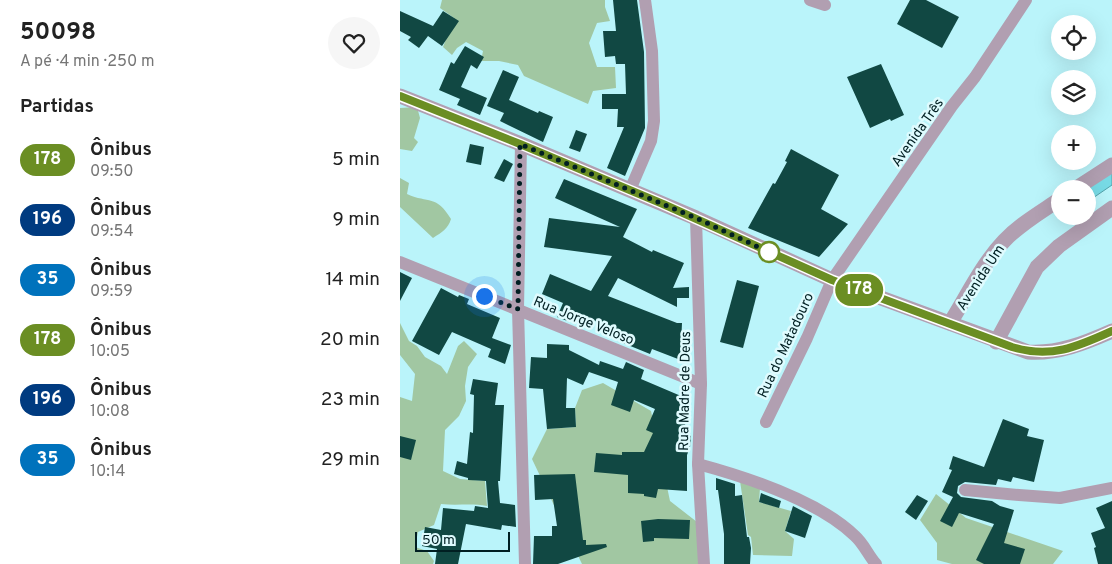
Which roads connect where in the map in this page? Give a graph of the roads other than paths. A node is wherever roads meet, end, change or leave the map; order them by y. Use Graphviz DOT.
graph roads {
  1 [pos="645,0"];
  2 [pos="810,0"];
  3 [pos="1026,0"];
  4 [pos="825,5"];
  5 [pos="400,96"];
  6 [pos="520,144"];
  7 [pos="1112,165"];
  8 [pos="1089,180"];
  9 [pos="630,190"];
  10 [pos="1051,205"];
  11 [pos="1112,208"];
  12 [pos="696,218"];
  13 [pos="400,262"];
  14 [pos="832,280"];
  15 [pos="518,309"];
  16 [pos="950,323"];
  17 [pos="1112,331"];
  18 [pos="996,342"];
  19 [pos="701,384"];
  20 [pos="766,422"];
  21 [pos="698,464"];
  22 [pos="1112,488"];
  23 [pos="965,490"];
  24 [pos="525,564"];
  25 [pos="704,564"];
  26 [pos="876,564"];
  1 -- 9 [label="street"];
  2 -- 4 [label="street"];
  3 -- 14 [label="street, Avenida Três"];
  5 -- 6 [label="street"];
  6 -- 9 [label="street"];
  6 -- 15 [label="street"];
  7 -- 8 [label="street"];
  9 -- 12 [label="street"];
  10 -- 16 [label="street, Avenida Um"];
  11 -- 18 [label="street"];
  12 -- 14 [label="street"];
  12 -- 19 [label="street, Rua Madre de Deus"];
  13 -- 15 [label="street, Rua Jorge Veloso"];
  14 -- 16 [label="street"];
  14 -- 20 [label="street, Rua do Matadouro"];
  15 -- 19 [label="street, Rua Jorge Veloso"];
  15 -- 24 [label="street"];
  16 -- 18 [label="street"];
  17 -- 18 [label="street"];
  19 -- 21 [label="street, Rua Madre de Deus"];
  21 -- 25 [label="street, Rua Madre de Deus"];
  21 -- 26 [label="street"];
  22 -- 23 [label="street"];
}
